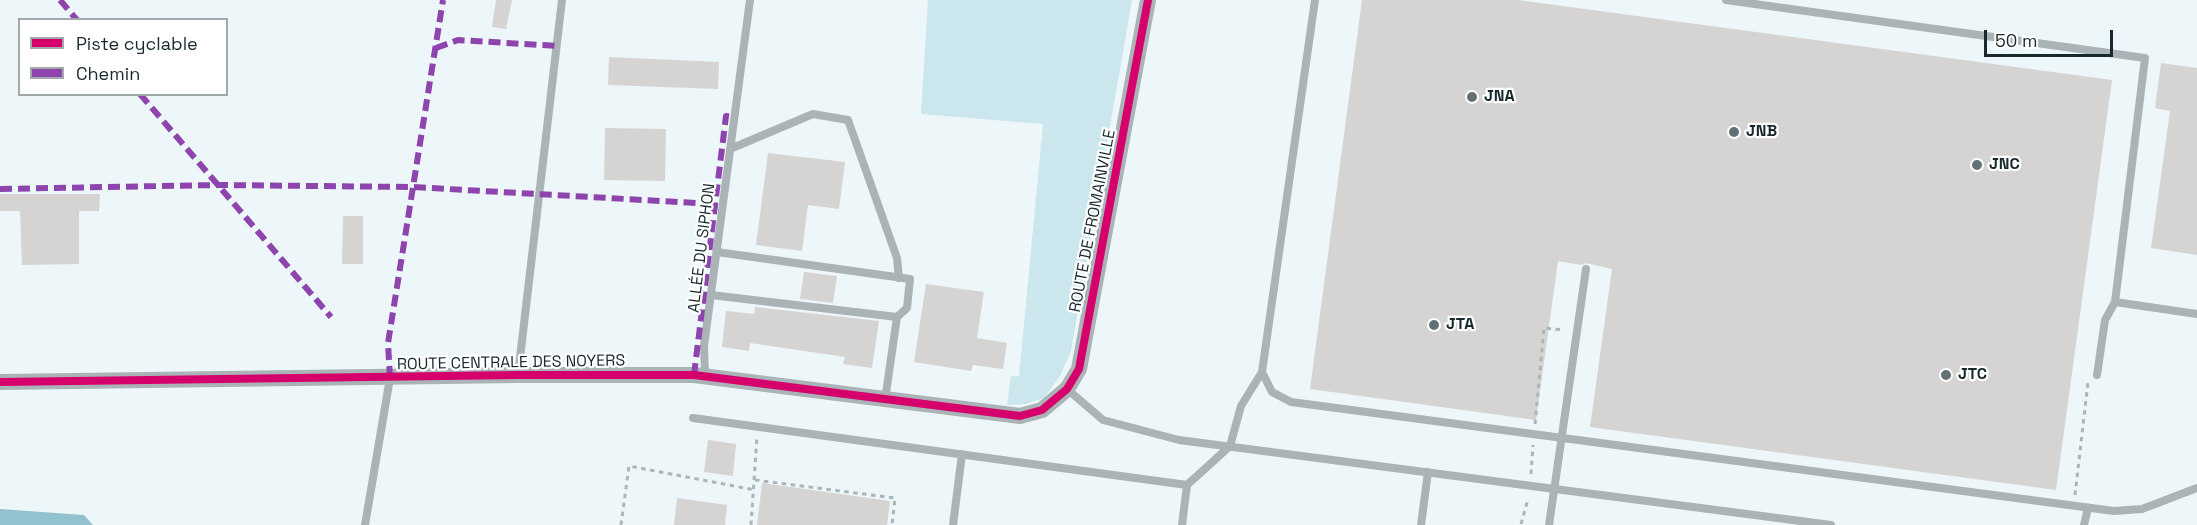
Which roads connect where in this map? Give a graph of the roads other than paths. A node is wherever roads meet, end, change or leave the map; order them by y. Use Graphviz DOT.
graph roads {
  1 [pos="562,0"];
  2 [pos="750,0"];
  3 [pos="1148,0"];
  4 [pos="1315,0"];
  5 [pos="1726,0"];
  6 [pos="730,149"];
  7 [pos="717,252"];
  8 [pos="1586,268"];
  9 [pos="899,278"];
  10 [pos="711,295"];
  11 [pos="2115,302"];
  12 [pos="2197,314"];
  13 [pos="897,316"];
  14 [pos="1262,372"];
  15 [pos="518,375"];
  16 [pos="2097,375"];
  17 [pos="705,377"];
  18 [pos="390,378"];
  19 [pos="0,382"];
  20 [pos="1067,389"];
  21 [pos="885,400"];
  22 [pos="1020,416"];
  23 [pos="693,418"];
  24 [pos="1562,438"];
  25 [pos="1230,446"];
  26 [pos="962,454"];
  27 [pos="1428,472"];
  28 [pos="1188,485"];
  29 [pos="2197,488"];
  30 [pos="1554,489"];
  31 [pos="2088,508"];
  32 [pos="365,525"];
  33 [pos="953,525"];
  34 [pos="1182,525"];
  35 [pos="1421,525"];
  36 [pos="1549,525"];
  37 [pos="1831,525"];
  38 [pos="2084,525"];
  1 -- 15 [label="lane"];
  2 -- 6 [label="lane, ALLÉE DU SIPHON"];
  3 -- 20 [label="street, ROUTE DE FROMAINVILLE"];
  4 -- 14 [label="lane"];
  5 -- 11 [label="lane"];
  6 -- 7 [label="lane, ALLÉE DU SIPHON"];
  6 -- 9 [label="lane"];
  7 -- 9 [label="lane"];
  7 -- 10 [label="lane, ALLÉE DU SIPHON"];
  8 -- 24 [label="lane"];
  9 -- 13 [label="lane"];
  10 -- 13 [label="lane"];
  10 -- 17 [label="lane, ALLÉE DU SIPHON"];
  11 -- 12 [label="lane"];
  11 -- 16 [label="lane"];
  13 -- 21 [label="lane"];
  14 -- 24 [label="lane"];
  14 -- 25 [label="lane"];
  15 -- 17 [label="street, ROUTE CENTRALE DES NOYERS"];
  15 -- 18 [label="street, ROUTE CENTRALE DES NOYERS"];
  17 -- 21 [label="street, ROUTE CENTRALE DES NOYERS"];
  18 -- 19 [label="street, ROUTE CENTRALE DES NOYERS"];
  18 -- 32 [label="lane"];
  20 -- 22 [label="street, ROUTE DE FROMAINVILLE"];
  20 -- 25 [label="lane"];
  21 -- 22 [label="street, ROUTE CENTRALE DES NOYERS"];
  23 -- 26 [label="lane"];
  24 -- 30 [label="lane"];
  24 -- 31 [label="lane"];
  25 -- 27 [label="lane"];
  25 -- 28 [label="lane"];
  26 -- 28 [label="lane"];
  26 -- 33 [label="lane"];
  27 -- 30 [label="lane"];
  27 -- 35 [label="lane"];
  28 -- 34 [label="lane"];
  29 -- 31 [label="lane"];
  30 -- 36 [label="lane"];
  30 -- 37 [label="lane"];
  31 -- 38 [label="lane"];
}
